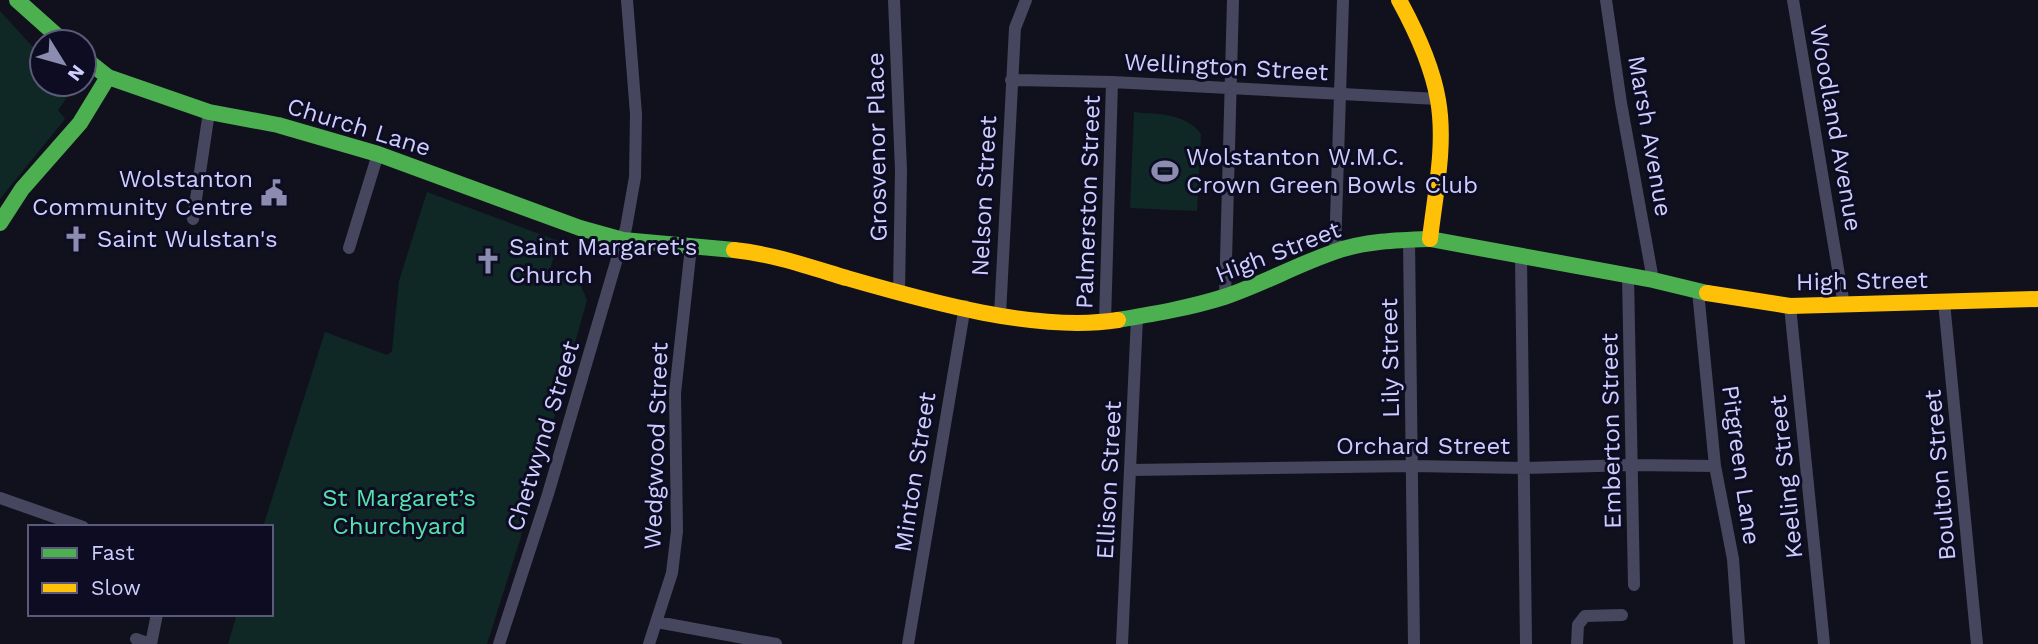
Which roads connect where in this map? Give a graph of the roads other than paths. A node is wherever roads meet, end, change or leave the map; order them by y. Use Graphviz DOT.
graph roads {
  1 [pos="17,0"];
  2 [pos="627,0"];
  3 [pos="894,0"];
  4 [pos="1026,0"];
  5 [pos="1233,0"];
  6 [pos="1343,0"];
  7 [pos="1399,0"];
  8 [pos="1606,0"];
  9 [pos="1793,0"];
  10 [pos="48,28"];
  11 [pos="98,69"];
  12 [pos="108,77"];
  13 [pos="1011,80"];
  14 [pos="1112,82"];
  15 [pos="1230,89"];
  16 [pos="1339,94"];
  17 [pos="1438,99"];
  18 [pos="209,112"];
  19 [pos="378,154"];
  20 [pos="193,219"];
  21 [pos="0,223"];
  22 [pos="1430,239"];
  23 [pos="624,240"];
  24 [pos="1409,240"];
  25 [pos="349,247"];
  26 [pos="691,247"];
  27 [pos="1335,251"];
  28 [pos="1521,257"];
  29 [pos="1628,276"];
  30 [pos="1653,279"];
  31 [pos="1698,291"];
  32 [pos="899,293"];
  33 [pos="1224,298"];
  34 [pos="2038,299"];
  35 [pos="1944,302"];
  36 [pos="1844,305"];
  37 [pos="965,306"];
  38 [pos="1790,306"];
  39 [pos="1000,314"];
  40 [pos="1137,317"];
  41 [pos="1105,322"];
  42 [pos="1633,465"];
  43 [pos="1413,466"];
  44 [pos="1715,466"];
  45 [pos="1524,468"];
  46 [pos="1131,470"];
  47 [pos="0,498"];
  48 [pos="77,525"];
  49 [pos="1634,585"];
  50 [pos="1622,615"];
  51 [pos="157,616"];
  52 [pos="656,622"];
  53 [pos="136,639"];
  54 [pos="150,644"];
  55 [pos="499,644"];
  56 [pos="649,644"];
  57 [pos="776,644"];
  58 [pos="908,644"];
  59 [pos="1122,644"];
  60 [pos="1414,644"];
  61 [pos="1526,644"];
  62 [pos="1577,644"];
  63 [pos="1739,644"];
  64 [pos="1824,644"];
  65 [pos="1977,644"];
  1 -- 10 [label="main road"];
  2 -- 23 [label="street, Chetwynd Street"];
  3 -- 32 [label="street, Grosvenor Place"];
  4 -- 13 [label="street, Nelson Street"];
  5 -- 15 [label="street"];
  6 -- 16 [label="street"];
  7 -- 17 [label="main road"];
  8 -- 30 [label="street, Marsh Avenue"];
  9 -- 36 [label="street, Woodland Avenue"];
  11 -- 12 [label="main road, Church Lane"];
  12 -- 18 [label="main road, Church Lane"];
  12 -- 21 [label="main road"];
  13 -- 14 [label="street, Wellington Street"];
  13 -- 39 [label="street, Nelson Street"];
  14 -- 15 [label="street, Wellington Street"];
  14 -- 41 [label="street, Palmerston Street"];
  15 -- 16 [label="street, Wellington Street"];
  15 -- 33 [label="street"];
  16 -- 17 [label="street, Wellington Street"];
  16 -- 27 [label="street"];
  17 -- 22 [label="main road"];
  18 -- 19 [label="main road, Church Lane"];
  18 -- 20 [label="street"];
  19 -- 23 [label="main road, Church Lane"];
  19 -- 25 [label="street"];
  22 -- 24 [label="main road, High Street"];
  22 -- 28 [label="main road, High Street"];
  23 -- 26 [label="main road, High Street"];
  23 -- 55 [label="street, Chetwynd Street"];
  24 -- 27 [label="main road, High Street"];
  24 -- 43 [label="street, Lily Street"];
  26 -- 32 [label="main road, High Street"];
  26 -- 52 [label="street, Wedgwood Street"];
  27 -- 33 [label="main road, High Street"];
  28 -- 29 [label="main road, High Street"];
  28 -- 45 [label="street"];
  29 -- 30 [label="main road, High Street"];
  29 -- 42 [label="street, Emberton Street"];
  30 -- 31 [label="main road, High Street"];
  31 -- 38 [label="main road, High Street"];
  31 -- 44 [label="street, Pitgreen Lane"];
  32 -- 37 [label="main road, High Street"];
  33 -- 40 [label="main road, High Street"];
  34 -- 35 [label="main road, High Street"];
  35 -- 36 [label="main road, High Street"];
  35 -- 65 [label="street, Boulton Street"];
  36 -- 38 [label="main road, High Street"];
  37 -- 39 [label="main road, High Street"];
  37 -- 58 [label="street, Minton Street"];
  38 -- 64 [label="street, Keeling Street"];
  39 -- 41 [label="main road, High Street"];
  40 -- 41 [label="main road, High Street"];
  40 -- 46 [label="street, Ellison Street"];
  42 -- 44 [label="street, Orchard Street"];
  42 -- 45 [label="street, Orchard Street"];
  42 -- 49 [label="street, Emberton Street"];
  43 -- 45 [label="street, Orchard Street"];
  43 -- 46 [label="street, Orchard Street"];
  43 -- 60 [label="street, Lily Street"];
  44 -- 63 [label="street, Pitgreen Lane"];
  45 -- 61 [label="street"];
  46 -- 59 [label="street, Ellison Street"];
  47 -- 48 [label="street"];
  50 -- 62 [label="street"];
  51 -- 54 [label="street"];
  52 -- 56 [label="street, Wedgwood Street"];
  52 -- 57 [label="street"];
  53 -- 54 [label="street"];
}
